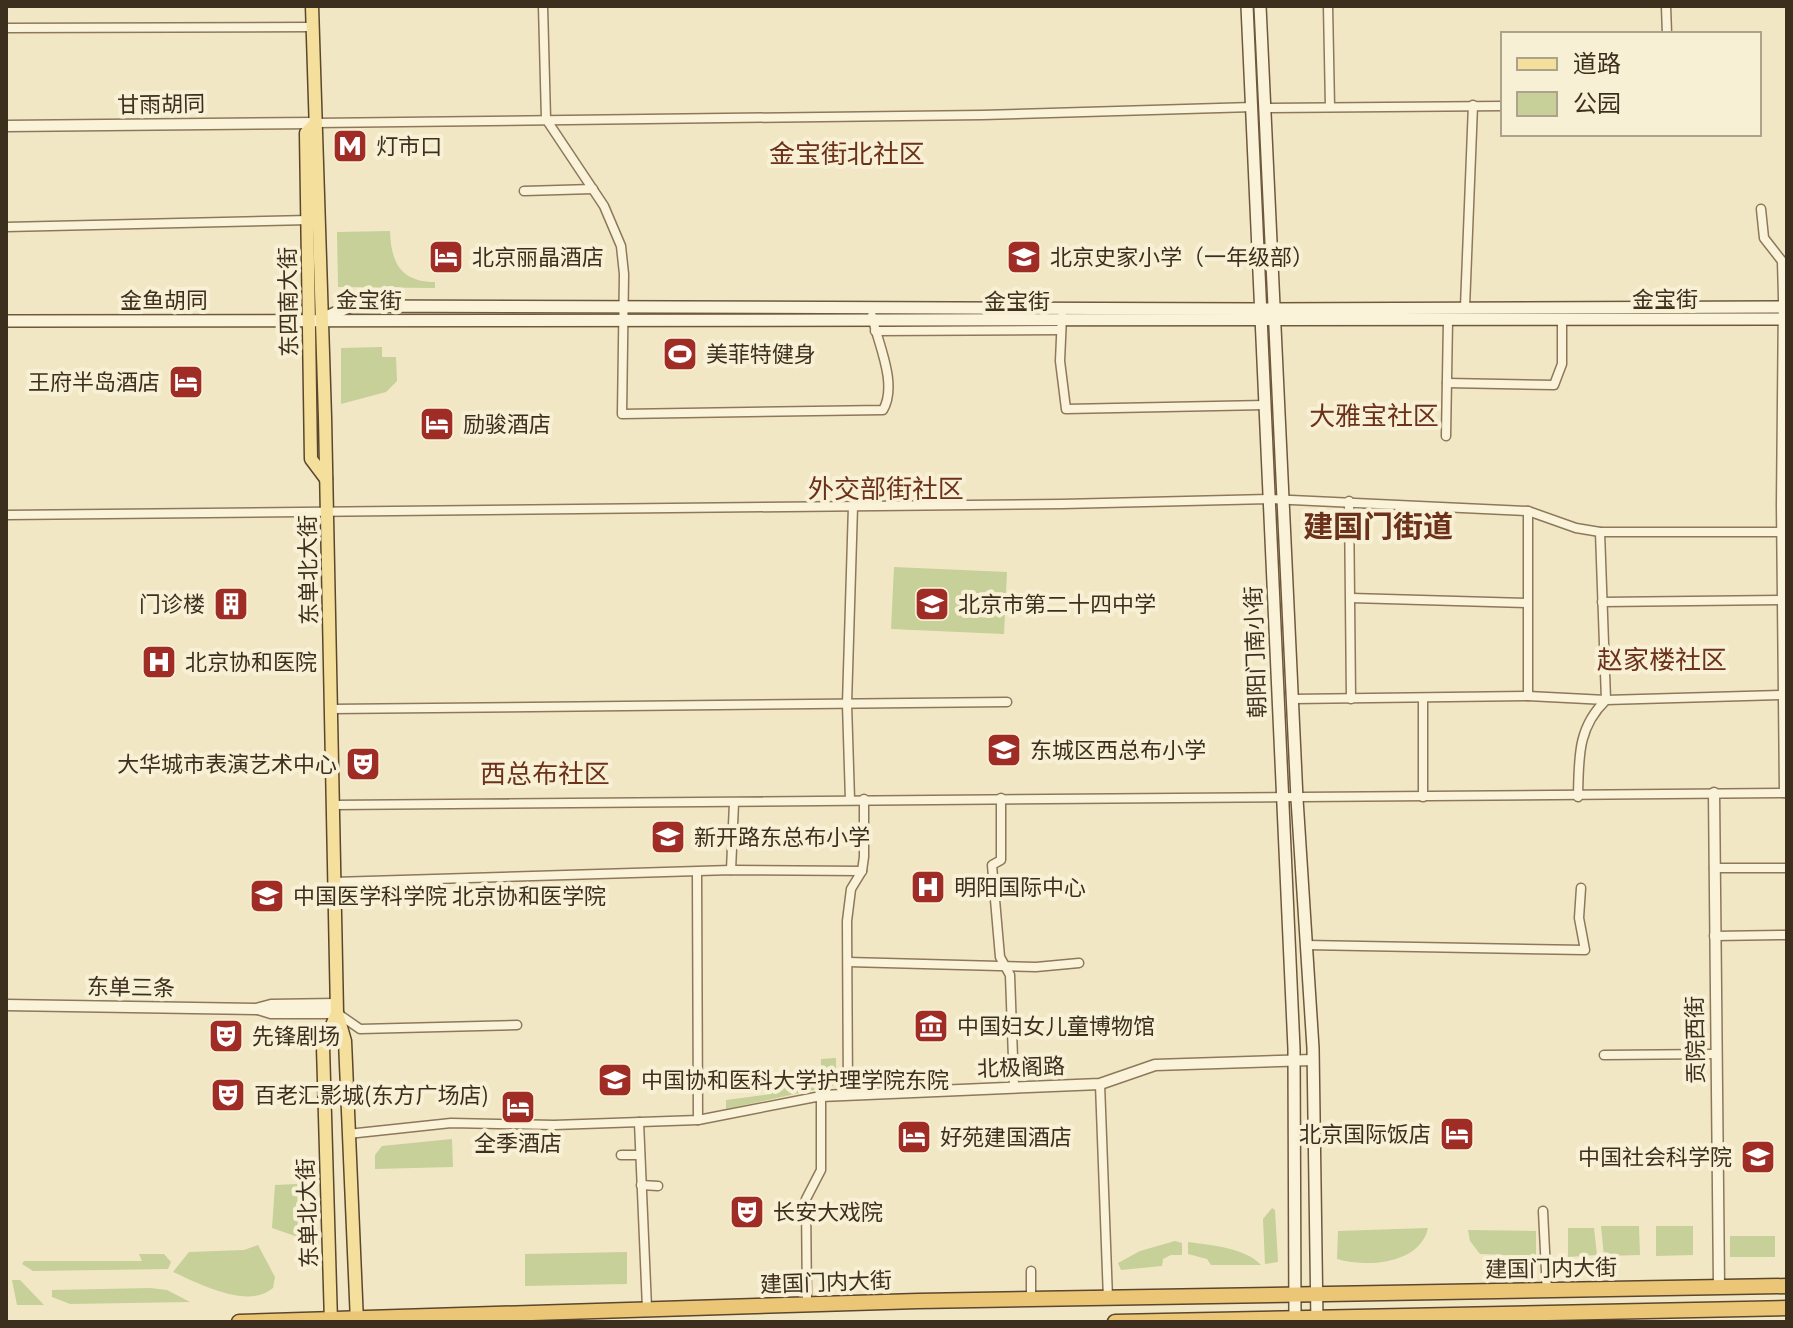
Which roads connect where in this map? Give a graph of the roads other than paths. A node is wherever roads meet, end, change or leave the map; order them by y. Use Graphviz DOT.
graph roads {
  1 [pos="312,6"];
  2 [pos="543,6"];
  3 [pos="1247,6"];
  4 [pos="1260,6"];
  5 [pos="1328,6"];
  6 [pos="1666,6"];
  7 [pos="313,27"];
  8 [pos="6,28"];
  9 [pos="1667,32"];
  10 [pos="1473,105"];
  11 [pos="1501,106"];
  12 [pos="1259,107"];
  13 [pos="1330,107"];
  14 [pos="546,119"];
  15 [pos="316,123"];
  16 [pos="6,126"];
  17 [pos="593,189"];
  18 [pos="524,191"];
  19 [pos="1761,209"];
  20 [pos="313,220"];
  21 [pos="6,227"];
  22 [pos="1465,307"];
  23 [pos="624,308"];
  24 [pos="1063,308"];
  25 [pos="1785,313"];
  26 [pos="1268,315"];
  27 [pos="316,319"];
  28 [pos="1562,319"];
  29 [pos="873,320"];
  30 [pos="1448,320"];
  31 [pos="6,321"];
  32 [pos="624,321"];
  33 [pos="1061,326"];
  34 [pos="1447,383"];
  35 [pos="1265,405"];
  36 [pos="1446,436"];
  37 [pos="1269,499"];
  38 [pos="1283,500"];
  39 [pos="1349,501"];
  40 [pos="1784,505"];
  41 [pos="853,506"];
  42 [pos="1528,511"];
  43 [pos="327,512"];
  44 [pos="6,515"];
  45 [pos="1600,532"];
  46 [pos="1782,532"];
  47 [pos="1351,598"];
  48 [pos="1784,600"];
  49 [pos="1602,602"];
  50 [pos="1527,603"];
  51 [pos="1782,695"];
  52 [pos="1528,696"];
  53 [pos="1423,698"];
  54 [pos="1293,699"];
  55 [pos="1351,699"];
  56 [pos="1606,700"];
  57 [pos="1007,702"];
  58 [pos="847,704"];
  59 [pos="331,709"];
  60 [pos="1714,793"];
  61 [pos="1786,793"];
  62 [pos="1280,796"];
  63 [pos="1423,797"];
  64 [pos="1578,797"];
  65 [pos="1001,798"];
  66 [pos="864,799"];
  67 [pos="1297,799"];
  68 [pos="850,800"];
  69 [pos="734,803"];
  70 [pos="333,805"];
  71 [pos="1714,868"];
  72 [pos="1787,868"];
  73 [pos="731,870"];
  74 [pos="862,871"];
  75 [pos="697,873"];
  76 [pos="334,882"];
  77 [pos="1581,888"];
  78 [pos="1787,935"];
  79 [pos="1714,936"];
  80 [pos="1306,945"];
  81 [pos="848,962"];
  82 [pos="1079,963"];
  83 [pos="1004,964"];
  84 [pos="6,1005"];
  85 [pos="336,1008"];
  86 [pos="517,1025"];
  87 [pos="1715,1054"];
  88 [pos="1604,1055"];
  89 [pos="1313,1060"];
  90 [pos="1294,1061"];
  91 [pos="1100,1084"];
  92 [pos="1014,1086"];
  93 [pos="848,1095"];
  94 [pos="821,1096"];
  95 [pos="698,1120"];
  96 [pos="639,1122"];
  97 [pos="347,1134"];
  98 [pos="621,1155"];
  99 [pos="640,1155"];
  100 [pos="641,1185"];
  101 [pos="658,1186"];
  102 [pos="1543,1211"];
  103 [pos="1031,1271"];
  104 [pos="1787,1286"];
  105 [pos="1719,1287"];
  106 [pos="1547,1291"];
  107 [pos="1316,1295"];
  108 [pos="1295,1296"];
  109 [pos="1108,1299"];
  110 [pos="1031,1300"];
  111 [pos="807,1305"];
  112 [pos="647,1308"];
  113 [pos="1787,1308"];
  114 [pos="1523,1317"];
  115 [pos="331,1320"];
  116 [pos="357,1320"];
  117 [pos="1295,1320"];
  118 [pos="1317,1320"];
  119 [pos="239,1322"];
  120 [pos="1115,1322"];
  1 -- 7 [label="main road, 东四南大街"];
  2 -- 14 [label="street"];
  3 -- 12 [label="main road, 朝阳门南小街"];
  4 -- 12 [label="main road, 朝阳门南小街"];
  5 -- 13 [label="street"];
  6 -- 9 [label="street"];
  7 -- 8 [label="street"];
  7 -- 15 [label="main road, 东四南大街"];
  10 -- 11 [label="street"];
  10 -- 13 [label="street"];
  10 -- 22 [label="street"];
  12 -- 13 [label="street"];
  12 -- 14 [label="street"];
  12 -- 26 [label="main road, 朝阳门南小街"];
  14 -- 15 [label="street"];
  14 -- 17 [label="street"];
  15 -- 16 [label="street, 甘雨胡同"];
  15 -- 20 [label="main road, 东四南大街"];
  17 -- 18 [label="street"];
  17 -- 23 [label="street"];
  19 -- 25 [label="street"];
  20 -- 21 [label="street"];
  20 -- 27 [label="main road, 东四南大街"];
  22 -- 25 [label="main road, 金宝街"];
  22 -- 26 [label="main road, 金宝街"];
  23 -- 27 [label="main road, 金宝街"];
  23 -- 29 [label="main road, 金宝街"];
  23 -- 32 [label="street"];
  24 -- 26 [label="main road, 金宝街"];
  24 -- 29 [label="main road, 金宝街"];
  24 -- 33 [label="street"];
  25 -- 28 [label="main road, 金宝街"];
  25 -- 40 [label="street"];
  26 -- 30 [label="main road, 金宝街"];
  26 -- 33 [label="main road, 金宝街"];
  26 -- 35 [label="main road, 朝阳门南小街"];
  26 -- 38 [label="main road, 朝阳门南小街"];
  27 -- 31 [label="main road, 金鱼胡同"];
  27 -- 32 [label="main road, 金宝街"];
  27 -- 43 [label="main road, 东单北大街"];
  28 -- 30 [label="main road, 金宝街"];
  28 -- 34 [label="street"];
  29 -- 32 [label="main road, 金宝街"];
  29 -- 32 [label="street"];
  29 -- 33 [label="main road, 金宝街"];
  30 -- 34 [label="street"];
  33 -- 35 [label="street"];
  34 -- 36 [label="street"];
  35 -- 37 [label="main road, 朝阳门南小街"];
  37 -- 38 [label="street"];
  37 -- 41 [label="street"];
  37 -- 62 [label="main road, 朝阳门南小街"];
  38 -- 39 [label="street"];
  38 -- 54 [label="main road, 朝阳门南小街"];
  39 -- 42 [label="street"];
  39 -- 47 [label="street"];
  40 -- 46 [label="street"];
  41 -- 43 [label="street"];
  41 -- 58 [label="street"];
  42 -- 45 [label="street"];
  42 -- 50 [label="street"];
  43 -- 44 [label="street"];
  43 -- 59 [label="main road, 东单北大街"];
  45 -- 46 [label="street"];
  45 -- 49 [label="street"];
  46 -- 48 [label="street"];
  47 -- 50 [label="street"];
  47 -- 55 [label="street"];
  48 -- 49 [label="street"];
  48 -- 51 [label="street"];
  49 -- 56 [label="street"];
  50 -- 52 [label="street"];
  51 -- 56 [label="street"];
  51 -- 61 [label="street"];
  52 -- 53 [label="street"];
  52 -- 56 [label="street"];
  53 -- 55 [label="street"];
  53 -- 63 [label="street"];
  54 -- 55 [label="street"];
  54 -- 67 [label="main road, 朝阳门南小街"];
  56 -- 64 [label="street"];
  57 -- 58 [label="street"];
  58 -- 59 [label="street"];
  58 -- 68 [label="street"];
  59 -- 70 [label="main road, 东单北大街"];
  60 -- 61 [label="street"];
  60 -- 64 [label="street"];
  60 -- 71 [label="street, 贡院西街"];
  62 -- 65 [label="street"];
  62 -- 67 [label="street"];
  62 -- 90 [label="main road, 朝阳门南小街"];
  63 -- 64 [label="street"];
  63 -- 67 [label="street"];
  65 -- 66 [label="street"];
  65 -- 83 [label="street"];
  66 -- 68 [label="street"];
  66 -- 74 [label="street"];
  67 -- 80 [label="main road, 朝阳门南小街"];
  68 -- 69 [label="street"];
  69 -- 70 [label="street"];
  69 -- 73 [label="street"];
  70 -- 76 [label="main road, 东单北大街"];
  71 -- 72 [label="street"];
  71 -- 79 [label="street, 贡院西街"];
  73 -- 74 [label="street"];
  73 -- 75 [label="street"];
  74 -- 81 [label="street"];
  75 -- 76 [label="street"];
  75 -- 95 [label="street"];
  76 -- 85 [label="main road, 东单北大街"];
  77 -- 80 [label="street"];
  78 -- 79 [label="street"];
  79 -- 87 [label="street, 贡院西街"];
  80 -- 89 [label="main road, 朝阳门南小街"];
  81 -- 83 [label="street"];
  81 -- 93 [label="street"];
  82 -- 83 [label="street"];
  83 -- 92 [label="street"];
  84 -- 85 [label="street, 东单三条"];
  85 -- 86 [label="street"];
  85 -- 97 [label="main road, 东单北大街"];
  85 -- 115 [label="main road, 东单北大街"];
  87 -- 88 [label="street"];
  87 -- 105 [label="street, 贡院西街"];
  89 -- 90 [label="street, 北极阁路"];
  89 -- 107 [label="main road, 朝阳门南小街"];
  90 -- 91 [label="street, 北极阁路"];
  90 -- 108 [label="main road, 朝阳门南小街"];
  91 -- 92 [label="street, 北极阁路"];
  91 -- 109 [label="street"];
  92 -- 93 [label="street, 北极阁路"];
  93 -- 94 [label="street, 北极阁路"];
  94 -- 95 [label="street, 北极阁路"];
  94 -- 111 [label="street"];
  95 -- 96 [label="street, 北极阁路"];
  96 -- 97 [label="street, 北极阁路"];
  96 -- 99 [label="street"];
  97 -- 116 [label="main road, 东单北大街"];
  98 -- 99 [label="street"];
  99 -- 100 [label="street"];
  100 -- 101 [label="street"];
  100 -- 112 [label="street"];
  102 -- 106 [label="street"];
  103 -- 110 [label="street"];
  104 -- 105 [label="highway, 建国门内大街"];
  105 -- 106 [label="highway, 建国门内大街"];
  106 -- 107 [label="highway, 建国门内大街"];
  107 -- 108 [label="highway, 建国门内大街"];
  107 -- 118 [label="main road, 朝阳门南小街"];
  108 -- 109 [label="highway, 建国门内大街"];
  108 -- 117 [label="main road, 朝阳门南小街"];
  109 -- 110 [label="highway, 建国门内大街"];
  110 -- 111 [label="highway, 建国门内大街"];
  111 -- 112 [label="highway, 建国门内大街"];
  112 -- 116 [label="highway, 建国门内大街"];
  113 -- 114 [label="highway, 建国门内大街"];
  114 -- 118 [label="highway, 建国门内大街"];
  115 -- 116 [label="highway, 建国门内大街"];
  115 -- 119 [label="highway, 建国门内大街"];
  117 -- 118 [label="highway, 建国门内大街"];
  117 -- 120 [label="highway"];
}
